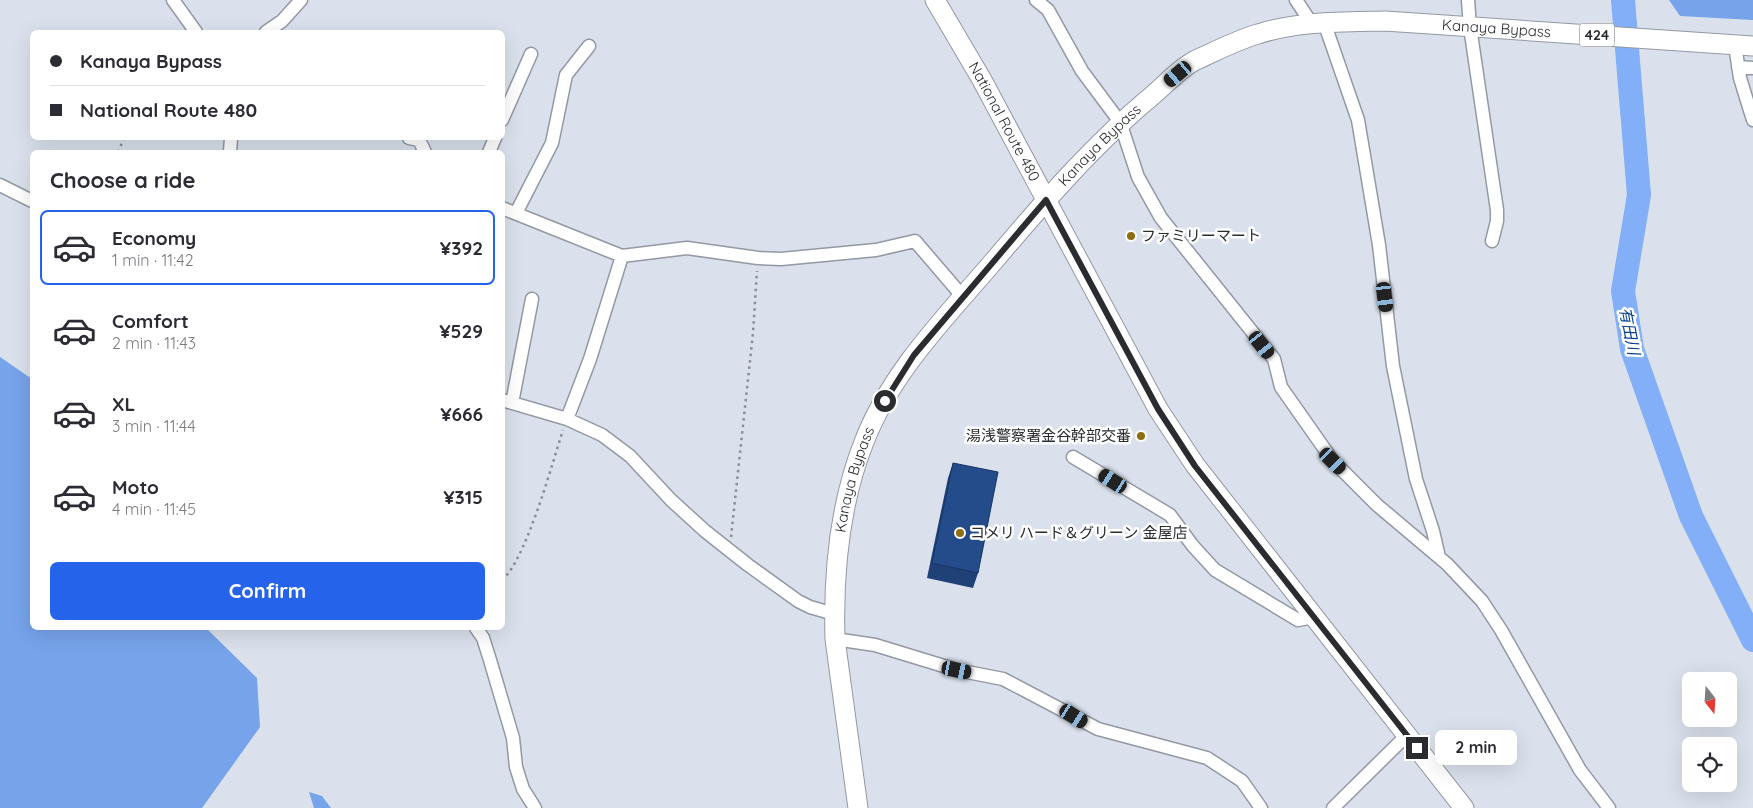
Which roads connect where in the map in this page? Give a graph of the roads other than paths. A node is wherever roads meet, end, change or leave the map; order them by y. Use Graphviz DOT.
graph roads {
  1 [pos="172,0"];
  2 [pos="301,0"];
  3 [pos="936,0"];
  4 [pos="1036,0"];
  5 [pos="1296,0"];
  6 [pos="1468,0"];
  7 [pos="1318,23"];
  8 [pos="1474,27"];
  9 [pos="194,30"];
  10 [pos="269,30"];
  11 [pos="1744,45"];
  12 [pos="589,46"];
  13 [pos="531,54"];
  14 [pos="1738,67"];
  15 [pos="1753,68"];
  16 [pos="505,113"];
  17 [pos="1753,120"];
  18 [pos="1120,122"];
  19 [pos="0,185"];
  20 [pos="30,200"];
  21 [pos="1046,200"];
  22 [pos="505,209"];
  23 [pos="516,213"];
  24 [pos="1492,241"];
  25 [pos="622,256"];
  26 [pos="962,297"];
  27 [pos="532,299"];
  28 [pos="505,380"];
  29 [pos="514,387"];
  30 [pos="507,402"];
  31 [pos="567,420"];
  32 [pos="1073,457"];
  33 [pos="1439,557"];
  34 [pos="834,614"];
  35 [pos="1314,617"];
  36 [pos="477,630"];
  37 [pos="835,639"];
  38 [pos="1407,735"];
  39 [pos="535,808"];
  40 [pos="858,808"];
  41 [pos="1261,808"];
  42 [pos="1333,808"];
  43 [pos="1464,808"];
  44 [pos="1609,808"];
  1 -- 9 [label="street"];
  2 -- 10 [label="street"];
  3 -- 21 [label="highway, National Route 480"];
  4 -- 18 [label="street"];
  5 -- 7 [label="street"];
  6 -- 8 [label="street"];
  7 -- 8 [label="highway, Kanaya Bypass / 424"];
  7 -- 18 [label="highway, Kanaya Bypass / 424"];
  7 -- 33 [label="street"];
  8 -- 11 [label="highway, Kanaya Bypass / 424"];
  8 -- 24 [label="street"];
  11 -- 14 [label="street"];
  12 -- 23 [label="street"];
  13 -- 16 [label="street"];
  14 -- 15 [label="street"];
  14 -- 17 [label="street"];
  18 -- 21 [label="highway, Kanaya Bypass / 424"];
  18 -- 33 [label="street"];
  19 -- 20 [label="street"];
  21 -- 26 [label="highway, Kanaya Bypass / 424"];
  21 -- 35 [label="highway, National Route 480"];
  22 -- 23 [label="street"];
  23 -- 25 [label="street"];
  25 -- 26 [label="street"];
  25 -- 31 [label="street"];
  26 -- 34 [label="highway, Kanaya Bypass / 424"];
  27 -- 29 [label="street"];
  28 -- 29 [label="street"];
  29 -- 30 [label="street"];
  30 -- 31 [label="street"];
  31 -- 34 [label="street"];
  32 -- 35 [label="street"];
  33 -- 44 [label="street"];
  34 -- 37 [label="highway, Kanaya Bypass / 424"];
  35 -- 38 [label="highway, National Route 480"];
  36 -- 39 [label="street"];
  37 -- 40 [label="highway, Kanaya Bypass / 424"];
  37 -- 41 [label="street"];
  38 -- 42 [label="street"];
  38 -- 43 [label="highway, National Route 480"];
}
